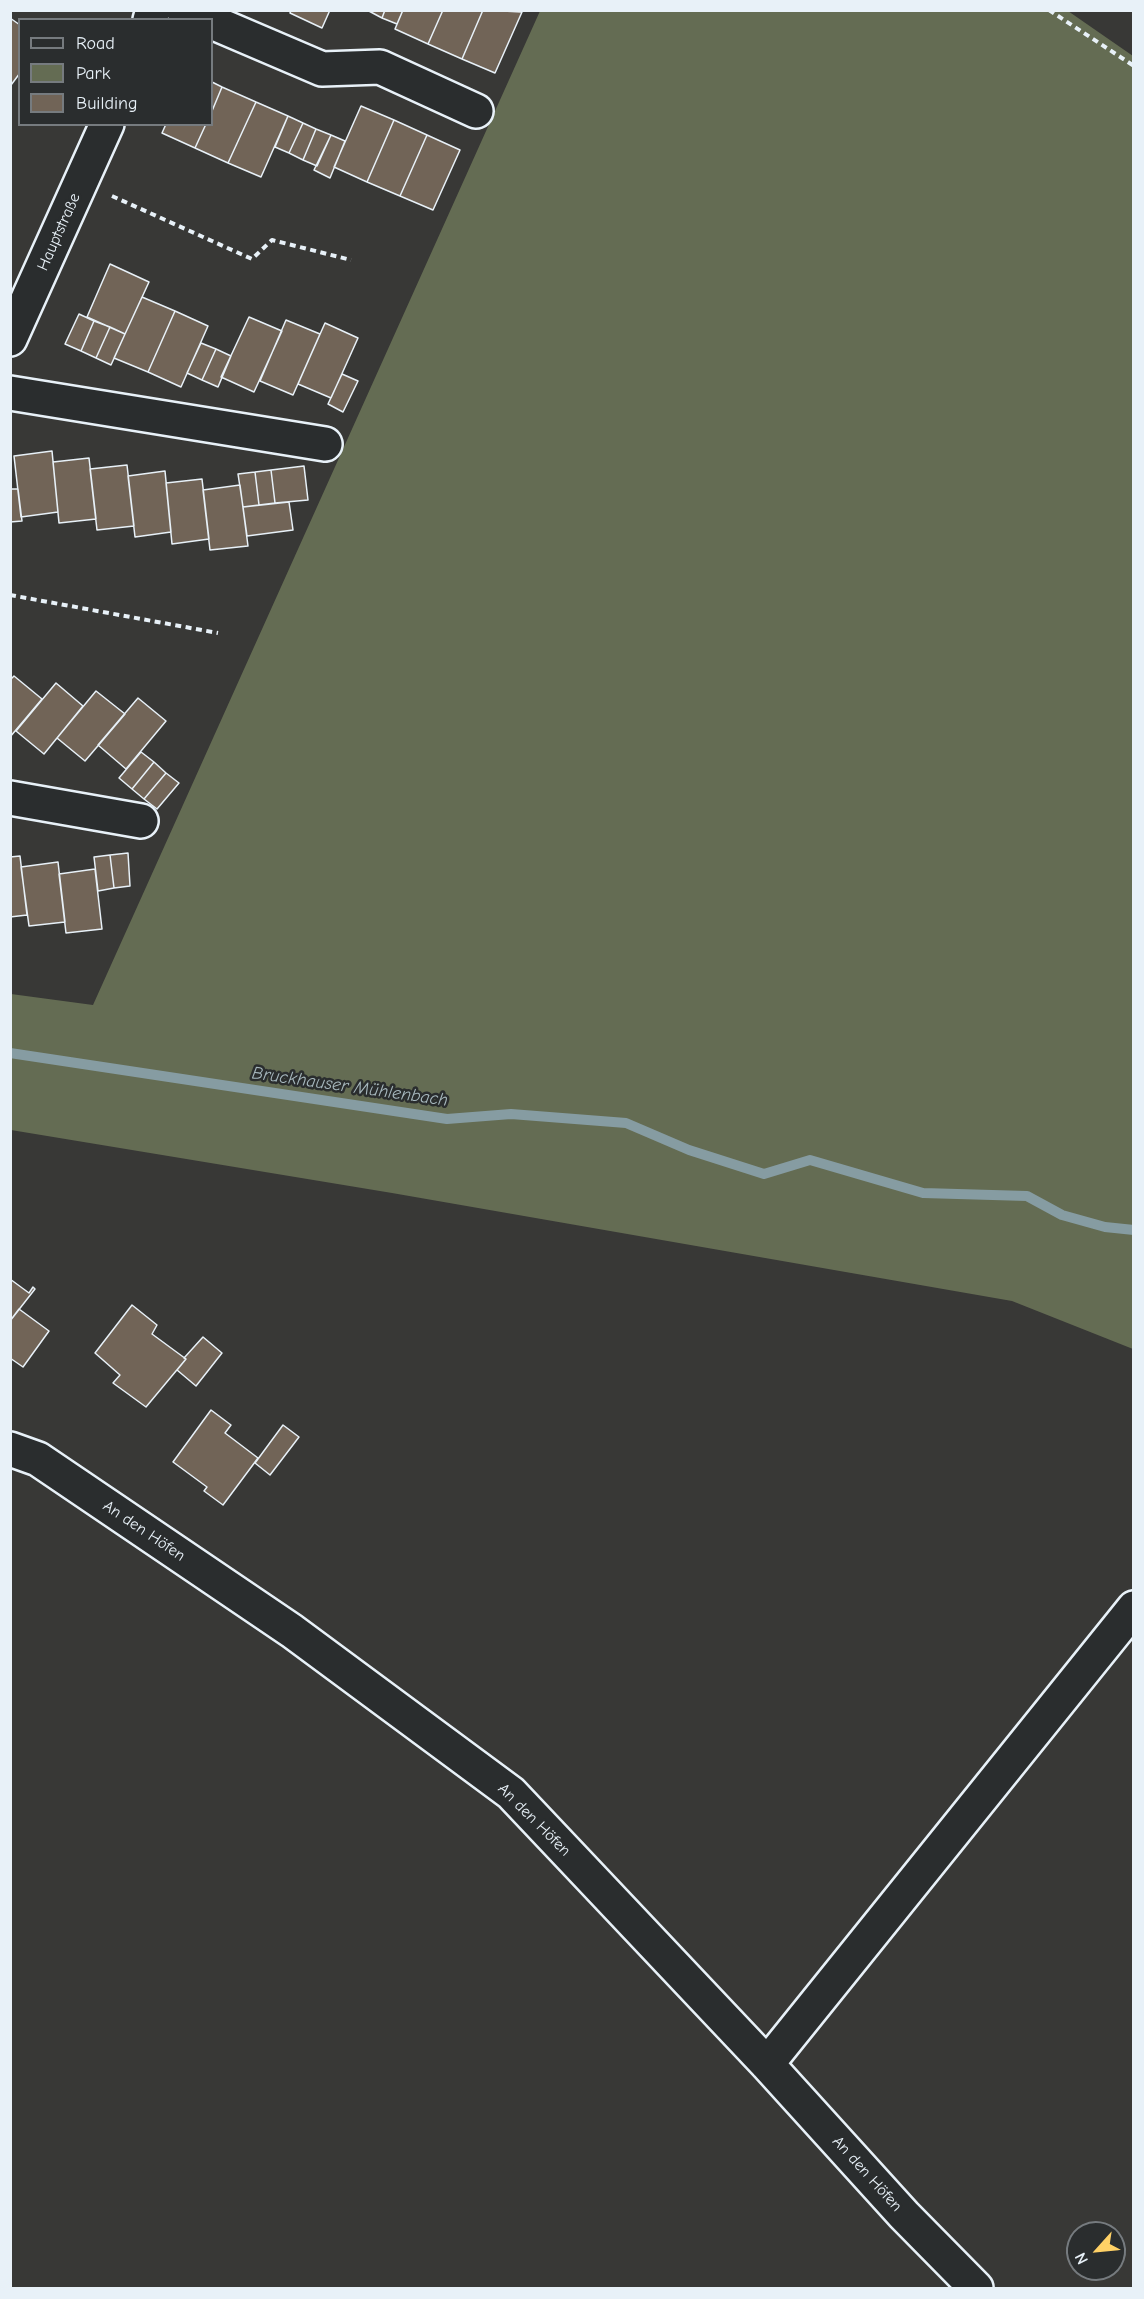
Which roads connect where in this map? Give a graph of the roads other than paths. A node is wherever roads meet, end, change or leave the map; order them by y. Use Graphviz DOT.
graph roads {
  1 [pos="183,10"];
  2 [pos="200,18"];
  3 [pos="213,22"];
  4 [pos="476,111"];
  5 [pos="106,126"];
  6 [pos="11,336"];
  7 [pos="10,393"];
  8 [pos="325,444"];
  9 [pos="10,798"];
  10 [pos="141,821"];
  11 [pos="10,1449"];
  12 [pos="1134,1608"];
  13 [pos="767,2064"];
  14 [pos="976,2289"];
  1 -- 2 [label="street"];
  3 -- 4 [label="street"];
  5 -- 6 [label="street, Hauptstraße"];
  7 -- 8 [label="street"];
  9 -- 10 [label="street"];
  11 -- 13 [label="street, An den Höfen"];
  12 -- 13 [label="street"];
  13 -- 14 [label="street, An den Höfen"];
}
